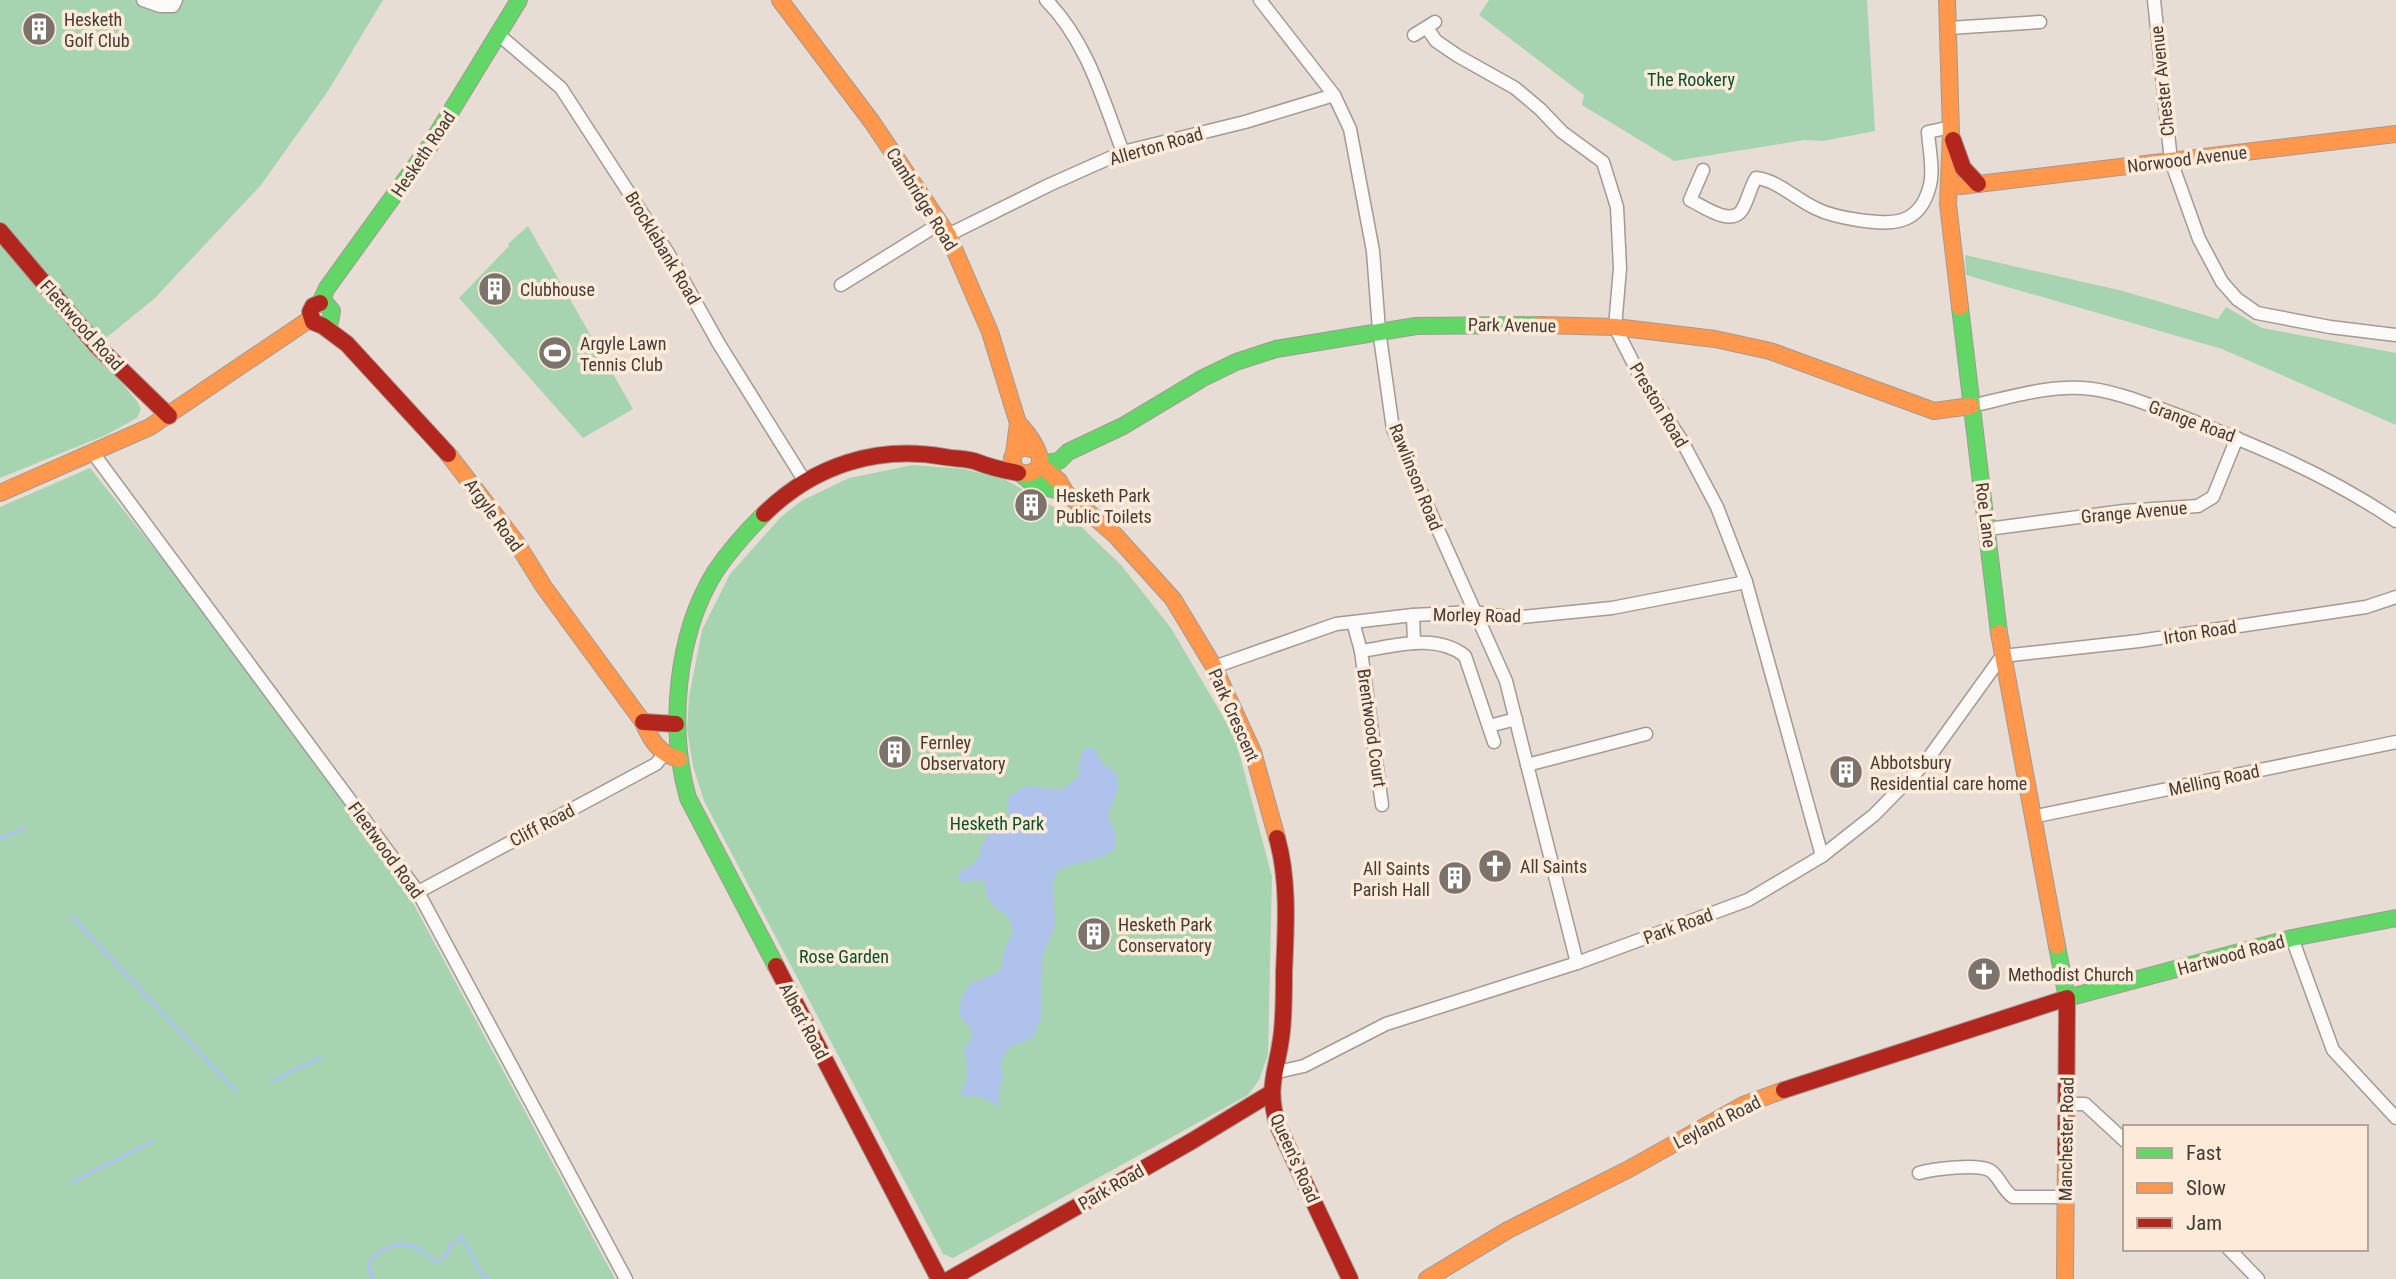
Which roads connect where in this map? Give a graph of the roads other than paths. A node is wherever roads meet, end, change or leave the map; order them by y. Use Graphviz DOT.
graph roads {
  1 [pos="143,0"];
  2 [pos="176,0"];
  3 [pos="519,0"];
  4 [pos="780,0"];
  5 [pos="1046,0"];
  6 [pos="1260,0"];
  7 [pos="1947,0"];
  8 [pos="2154,0"];
  9 [pos="2040,22"];
  10 [pos="1949,28"];
  11 [pos="498,34"];
  12 [pos="1414,35"];
  13 [pos="1334,95"];
  14 [pos="1951,130"];
  15 [pos="2396,134"];
  16 [pos="1123,152"];
  17 [pos="2171,161"];
  18 [pos="1703,170"];
  19 [pos="1978,184"];
  20 [pos="1949,185"];
  21 [pos="944,229"];
  22 [pos="0,231"];
  23 [pos="841,285"];
  24 [pos="317,322"];
  25 [pos="1615,327"];
  26 [pos="1380,330"];
  27 [pos="2396,335"];
  28 [pos="1971,407"];
  29 [pos="169,416"];
  30 [pos="1018,423"];
  31 [pos="2237,438"];
  32 [pos="93,453"];
  33 [pos="1013,454"];
  34 [pos="1038,458"];
  35 [pos="977,462"];
  36 [pos="1020,474"];
  37 [pos="804,480"];
  38 [pos="0,493"];
  39 [pos="1066,493"];
  40 [pos="2396,521"];
  41 [pos="1988,529"];
  42 [pos="1746,582"];
  43 [pos="2396,597"];
  44 [pos="1474,612"];
  45 [pos="1413,615"];
  46 [pos="1353,622"];
  47 [pos="1414,643"];
  48 [pos="1362,652"];
  49 [pos="2002,656"];
  50 [pos="1214,667"];
  51 [pos="1516,719"];
  52 [pos="643,722"];
  53 [pos="676,724"];
  54 [pos="1489,726"];
  55 [pos="1646,734"];
  56 [pos="1494,742"];
  57 [pos="2396,743"];
  58 [pos="672,757"];
  59 [pos="1527,765"];
  60 [pos="1382,805"];
  61 [pos="2032,817"];
  62 [pos="1822,856"];
  63 [pos="418,892"];
  64 [pos="2396,918"];
  65 [pos="2292,938"];
  66 [pos="1577,963"];
  67 [pos="2067,998"];
  68 [pos="1282,1032"];
  69 [pos="1273,1073"];
  70 [pos="1271,1093"];
  71 [pos="2068,1104"];
  72 [pos="2396,1118"];
  73 [pos="2123,1139"];
  74 [pos="1919,1173"];
  75 [pos="2066,1197"];
  76 [pos="2231,1251"];
  77 [pos="626,1279"];
  78 [pos="939,1279"];
  79 [pos="950,1279"];
  80 [pos="1350,1279"];
  81 [pos="1427,1279"];
  82 [pos="2065,1279"];
  83 [pos="2258,1279"];
  1 -- 2 [label="street"];
  3 -- 11 [label="main road, Hesketh Road"];
  4 -- 21 [label="main road, Cambridge Road"];
  5 -- 16 [label="street"];
  6 -- 13 [label="street, Rawlinson Road"];
  7 -- 10 [label="main road, Roe Lane"];
  8 -- 17 [label="street, Chester Avenue"];
  9 -- 10 [label="street"];
  10 -- 14 [label="main road, Roe Lane"];
  11 -- 24 [label="main road, Hesketh Road"];
  11 -- 37 [label="street, Brocklebank Road"];
  12 -- 25 [label="street"];
  13 -- 16 [label="street, Allerton Road"];
  13 -- 26 [label="street, Rawlinson Road"];
  14 -- 18 [label="street"];
  14 -- 19 [label="main road"];
  14 -- 20 [label="main road, Roe Lane"];
  15 -- 17 [label="main road, Norwood Avenue"];
  16 -- 21 [label="street, Allerton Road"];
  17 -- 19 [label="main road, Norwood Avenue"];
  17 -- 27 [label="street, Chester Avenue"];
  19 -- 20 [label="main road, Norwood Avenue"];
  20 -- 28 [label="main road, Roe Lane"];
  21 -- 23 [label="street, Allerton Road"];
  21 -- 30 [label="main road, Cambridge Road"];
  22 -- 29 [label="main road, Fleetwood Road"];
  24 -- 29 [label="main road"];
  24 -- 52 [label="main road, Argyle Road"];
  25 -- 26 [label="main road, Park Avenue"];
  25 -- 28 [label="main road, Park Avenue"];
  25 -- 42 [label="street, Preston Road"];
  26 -- 34 [label="main road, Park Avenue"];
  26 -- 44 [label="street, Rawlinson Road"];
  28 -- 31 [label="street, Grange Road"];
  28 -- 41 [label="main road, Roe Lane"];
  29 -- 32 [label="main road"];
  30 -- 33 [label="main road, Cambridge Road"];
  30 -- 34 [label="main road, Cambridge Road"];
  31 -- 40 [label="street, Grange Road"];
  31 -- 41 [label="street, Grange Avenue"];
  32 -- 38 [label="main road"];
  32 -- 63 [label="street, Fleetwood Road"];
  33 -- 34 [label="main road"];
  33 -- 35 [label="main road, Park Crescent"];
  33 -- 36 [label="main road"];
  34 -- 36 [label="main road"];
  34 -- 39 [label="main road, Park Crescent"];
  35 -- 36 [label="main road, Park Crescent"];
  35 -- 37 [label="main road, Park Crescent"];
  36 -- 39 [label="main road, Park Crescent"];
  37 -- 53 [label="main road, Park Crescent"];
  39 -- 50 [label="main road, Park Crescent"];
  41 -- 49 [label="main road, Roe Lane"];
  42 -- 44 [label="street, Morley Road"];
  42 -- 62 [label="street, Preston Road"];
  43 -- 49 [label="street, Irton Road"];
  44 -- 45 [label="street, Morley Road"];
  44 -- 51 [label="street, Rawlinson Road"];
  45 -- 46 [label="street, Morley Road"];
  45 -- 47 [label="street"];
  46 -- 48 [label="street, Brentwood Court"];
  46 -- 50 [label="street, Morley Road"];
  47 -- 48 [label="street, Brentwood Court"];
  47 -- 54 [label="street, Brentwood Court"];
  48 -- 60 [label="street, Brentwood Court"];
  49 -- 61 [label="main road, Roe Lane"];
  49 -- 62 [label="street, Park Road"];
  50 -- 68 [label="main road, Park Crescent"];
  51 -- 54 [label="street"];
  51 -- 59 [label="street, Rawlinson Road"];
  52 -- 53 [label="main road"];
  52 -- 58 [label="main road, Argyle Road"];
  53 -- 58 [label="main road, Park Crescent"];
  54 -- 56 [label="street, Brentwood Court"];
  55 -- 59 [label="street"];
  57 -- 61 [label="street, Melling Road"];
  58 -- 63 [label="street, Cliff Road"];
  58 -- 78 [label="main road, Albert Road"];
  59 -- 66 [label="street, Rawlinson Road"];
  61 -- 67 [label="main road, Roe Lane"];
  62 -- 66 [label="street, Park Road"];
  63 -- 77 [label="street, Fleetwood Road"];
  64 -- 65 [label="main road, Hartwood Road"];
  65 -- 67 [label="main road, Hartwood Road"];
  65 -- 72 [label="street"];
  66 -- 69 [label="street, Park Road"];
  67 -- 71 [label="main road, Manchester Road"];
  67 -- 81 [label="main road, Leyland Road"];
  68 -- 69 [label="main road, Queen's Road"];
  69 -- 70 [label="main road, Queen's Road"];
  70 -- 79 [label="main road, Park Road"];
  70 -- 80 [label="main road, Queen's Road"];
  71 -- 73 [label="street"];
  71 -- 75 [label="main road, Manchester Road"];
  74 -- 75 [label="street"];
  75 -- 82 [label="main road, Manchester Road"];
  76 -- 83 [label="street"];
}
